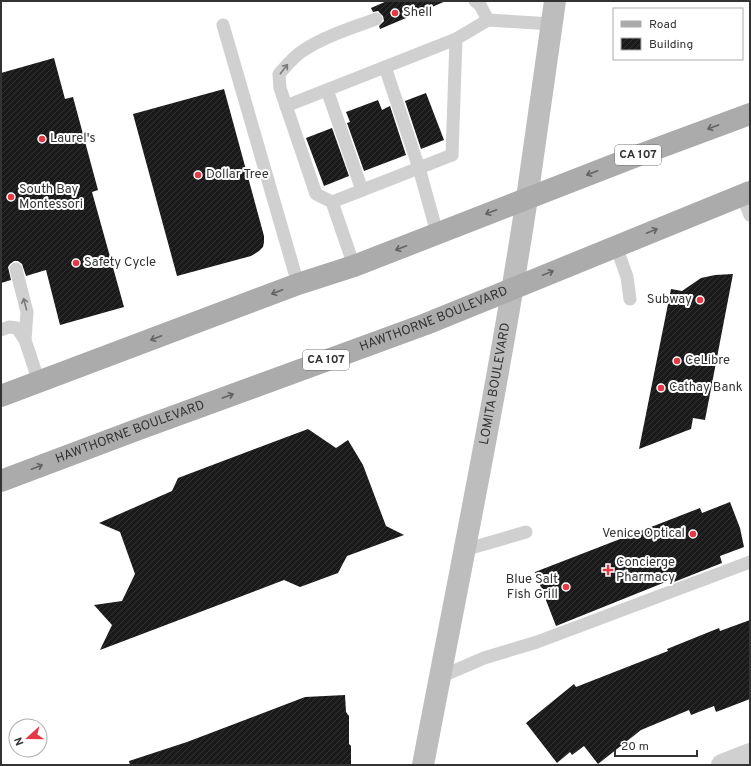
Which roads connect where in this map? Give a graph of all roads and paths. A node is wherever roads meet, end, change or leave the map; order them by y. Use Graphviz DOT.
graph roads {
  1 [pos="475,1"];
  2 [pos="555,1"];
  3 [pos="376,19"];
  4 [pos="488,20"];
  5 [pos="552,24"];
  6 [pos="223,25"];
  7 [pos="456,39"];
  8 [pos="385,67"];
  9 [pos="326,90"];
  10 [pos="286,106"];
  11 [pos="750,114"];
  12 [pos="419,168"];
  13 [pos="362,190"];
  14 [pos="746,193"];
  15 [pos="527,198"];
  16 [pos="332,202"];
  17 [pos="750,215"];
  18 [pos="437,233"];
  19 [pos="616,246"];
  20 [pos="354,266"];
  21 [pos="16,269"];
  22 [pos="298,284"];
  23 [pos="512,288"];
  24 [pos="630,299"];
  25 [pos="1,330"];
  26 [pos="25,340"];
  27 [pos="39,382"];
  28 [pos="1,396"];
  29 [pos="1,481"];
  30 [pos="526,532"];
  31 [pos="464,550"];
  32 [pos="750,562"];
  33 [pos="440,677"];
  34 [pos="750,754"];
  35 [pos="423,765"];
  36 [pos="722,765"];
  1 -- 4 [label="lane"];
  2 -- 5 [label="main road, LOMITA BOULEVARD"];
  10 -- 3 [label="lane, one-way"];
  4 -- 5 [label="lane"];
  4 -- 7 [label="lane"];
  5 -- 15 [label="main road, LOMITA BOULEVARD"];
  6 -- 22 [label="lane"];
  7 -- 8 [label="lane"];
  7 -- 12 [label="lane"];
  8 -- 9 [label="lane"];
  8 -- 12 [label="lane"];
  9 -- 10 [label="lane"];
  9 -- 13 [label="lane"];
  10 -- 16 [label="lane"];
  11 -- 15 [label="main road, CA 107, one-way"];
  12 -- 13 [label="lane"];
  12 -- 18 [label="lane"];
  13 -- 16 [label="lane"];
  14 -- 17 [label="lane"];
  19 -- 14 [label="main road, HAWTHORNE BOULEVARD / CA 107, one-way"];
  15 -- 18 [label="main road, CA 107, one-way"];
  15 -- 23 [label="main road, LOMITA BOULEVARD"];
  16 -- 20 [label="lane"];
  18 -- 20 [label="main road, CA 107, one-way"];
  23 -- 19 [label="main road, HAWTHORNE BOULEVARD / CA 107, one-way"];
  19 -- 24 [label="lane"];
  20 -- 22 [label="main road, CA 107"];
  26 -- 21 [label="lane, one-way"];
  22 -- 27 [label="main road, CA 107, one-way"];
  29 -- 23 [label="main road, HAWTHORNE BOULEVARD / CA 107, one-way"];
  23 -- 31 [label="main road, LOMITA BOULEVARD"];
  25 -- 26 [label="lane"];
  26 -- 27 [label="lane"];
  27 -- 28 [label="main road, CA 107"];
  30 -- 31 [label="lane"];
  31 -- 33 [label="main road, LOMITA BOULEVARD"];
  32 -- 33 [label="lane"];
  33 -- 35 [label="main road, LOMITA BOULEVARD"];
  34 -- 36 [label="street"];
}
